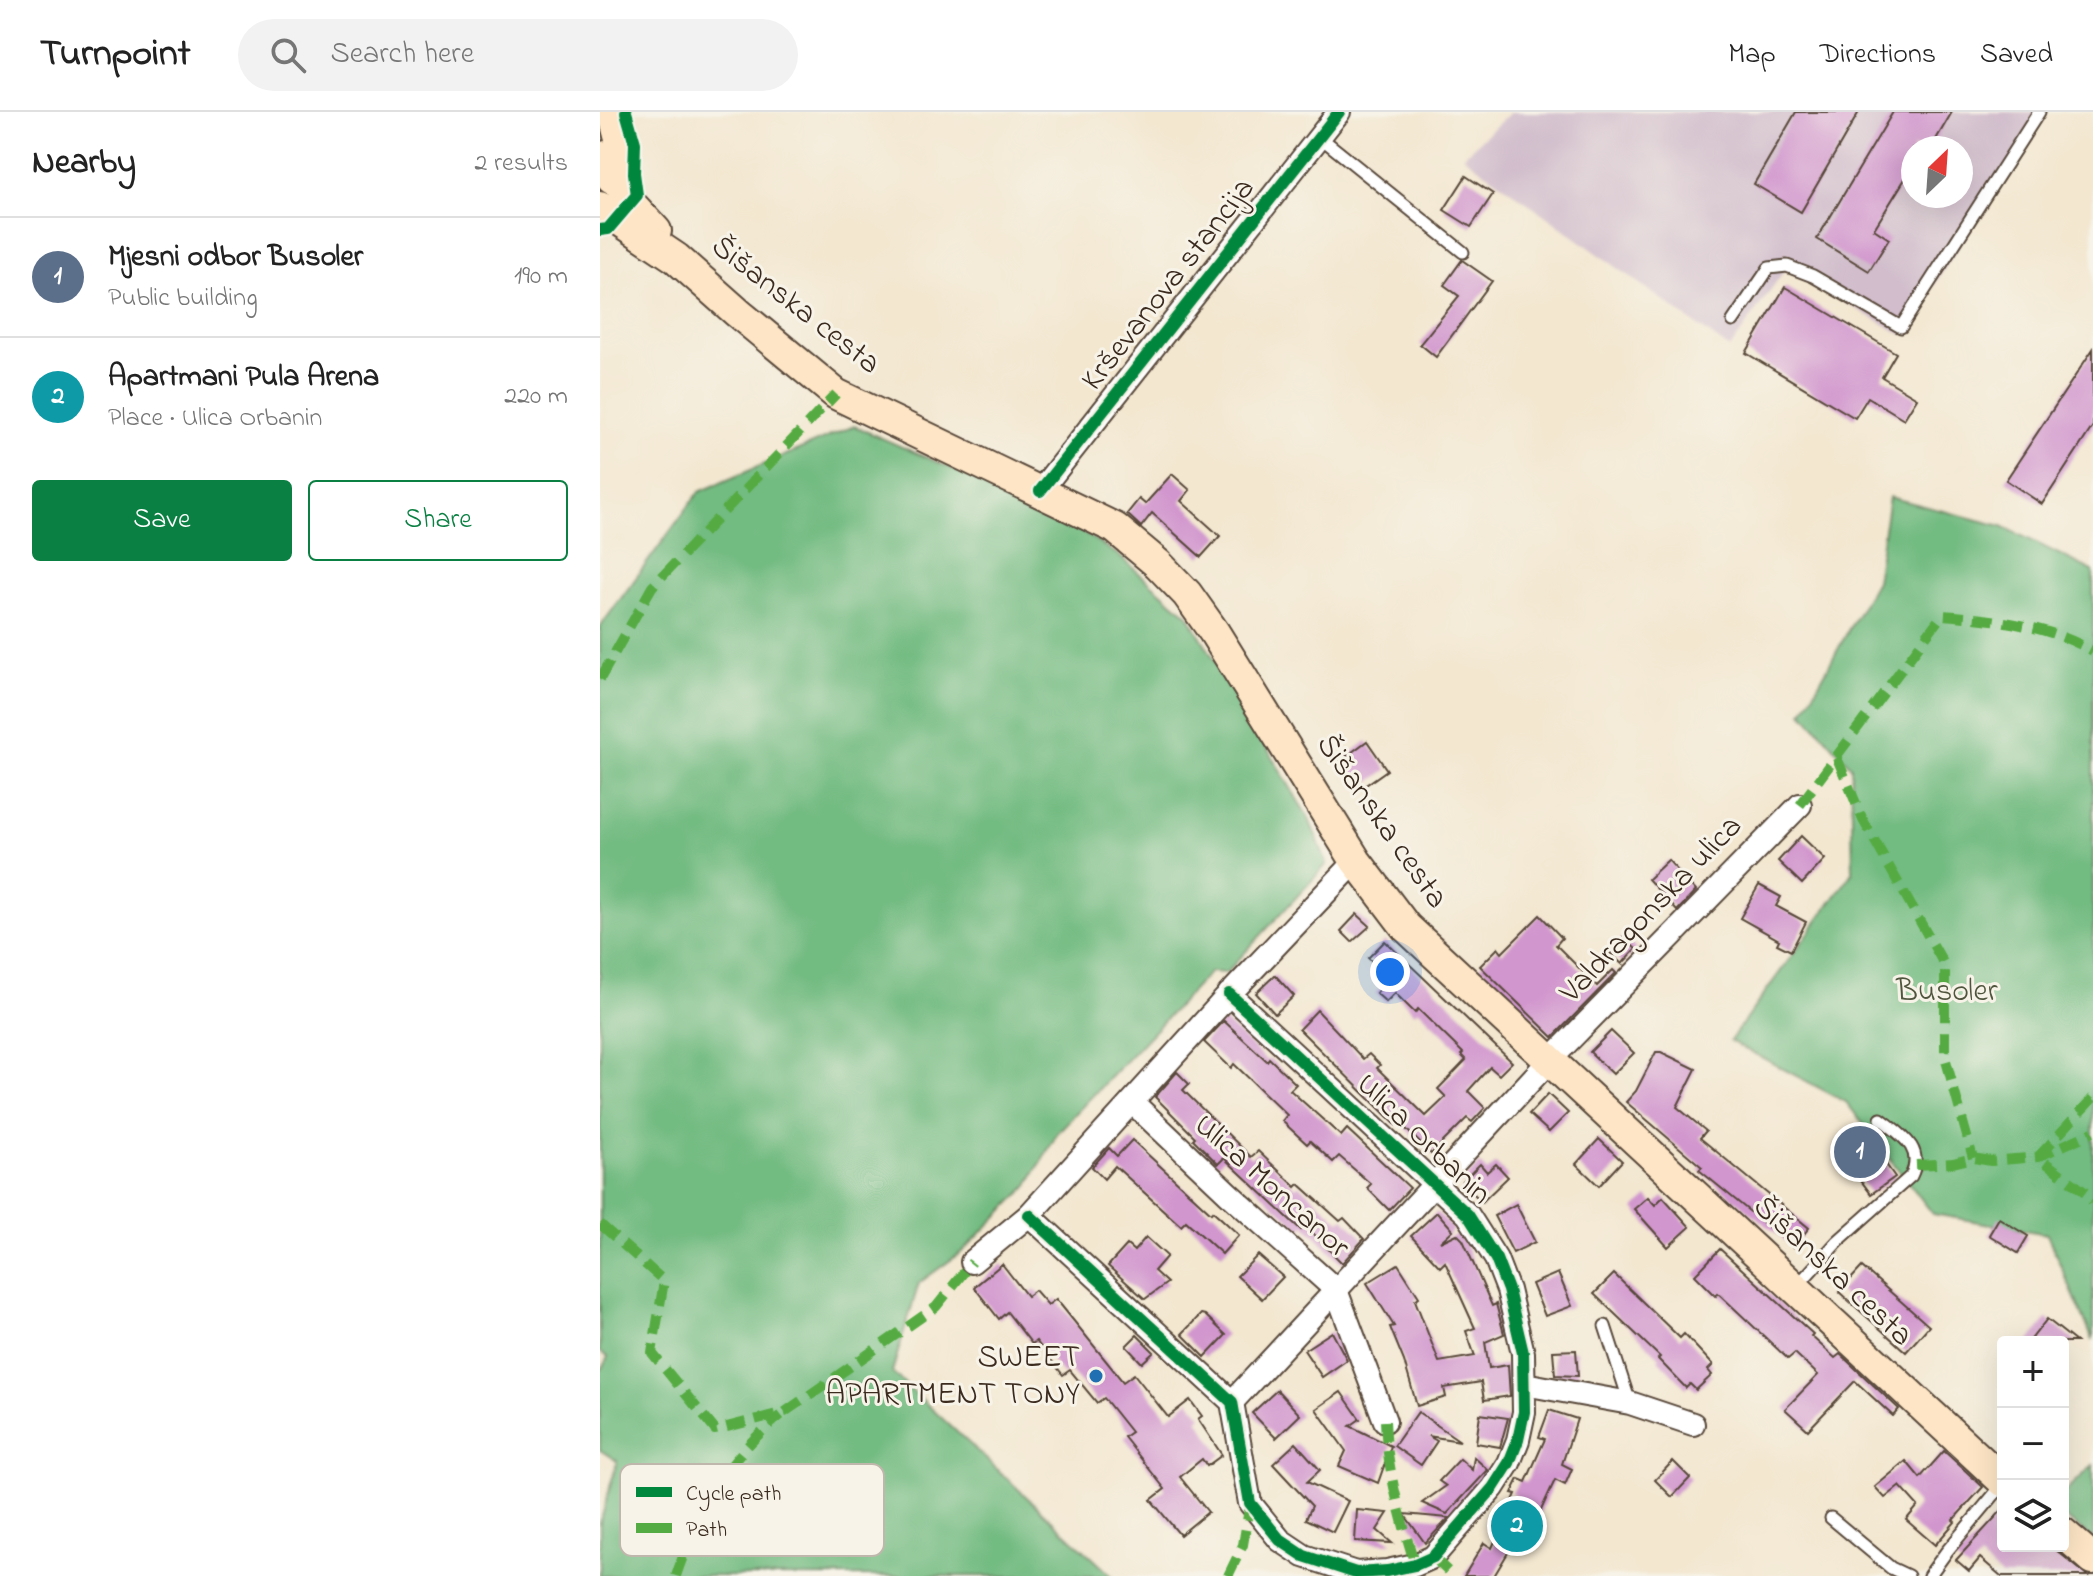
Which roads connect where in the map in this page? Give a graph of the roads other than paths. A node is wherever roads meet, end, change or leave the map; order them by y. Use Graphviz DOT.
graph roads {
  1 [pos="613,112"];
  2 [pos="1339,112"];
  3 [pos="2039,112"];
  4 [pos="600,121"];
  5 [pos="1320,137"];
  6 [pos="605,174"];
  7 [pos="600,207"];
  8 [pos="1463,252"];
  9 [pos="676,258"];
  10 [pos="1733,321"];
  11 [pos="1040,491"];
  12 [pos="1800,805"];
  13 [pos="1356,861"];
  14 [pos="1229,994"];
  15 [pos="1550,1060"];
  16 [pos="1132,1102"];
  17 [pos="1881,1119"];
  18 [pos="1435,1183"];
  19 [pos="1029,1215"];
  20 [pos="972,1262"];
  21 [pos="1796,1287"];
  22 [pos="1336,1290"];
  23 [pos="1605,1326"];
  24 [pos="1524,1384"];
  25 [pos="1232,1402"];
  26 [pos="1630,1403"];
  27 [pos="1385,1421"];
  28 [pos="1693,1424"];
  29 [pos="2001,1480"];
  30 [pos="1997,1489"];
  31 [pos="1831,1518"];
  32 [pos="2069,1538"];
  33 [pos="2093,1559"];
  34 [pos="1908,1576"];
  35 [pos="1929,1576"];
  1 -- 6 [label="main road"];
  2 -- 5 [label="street, Krševanova stancija"];
  3 -- 10 [label="lane"];
  4 -- 6 [label="main road"];
  5 -- 8 [label="lane"];
  5 -- 11 [label="street, Krševanova stancija"];
  6 -- 9 [label="main road, Šišanska cesta"];
  7 -- 9 [label="main road, Šišanska cesta"];
  9 -- 11 [label="main road, Šišanska cesta"];
  11 -- 13 [label="main road, Šišanska cesta"];
  12 -- 15 [label="street, Valdragonska ulica"];
  13 -- 14 [label="street"];
  13 -- 15 [label="main road, Šišanska cesta"];
  14 -- 16 [label="street"];
  14 -- 18 [label="street, Ulica Orbanin"];
  15 -- 18 [label="street, Ulica Orbanin"];
  15 -- 21 [label="main road, Šišanska cesta"];
  16 -- 19 [label="street"];
  16 -- 22 [label="street, Ulica Moncanor"];
  17 -- 21 [label="lane"];
  18 -- 22 [label="street, Ulica Orbanin"];
  18 -- 24 [label="street, Ulica Orbanin"];
  19 -- 20 [label="street"];
  19 -- 25 [label="street"];
  21 -- 29 [label="main road, Šišanska cesta"];
  22 -- 25 [label="street, Ulica Orbanin"];
  22 -- 27 [label="street, Ulica Moncanor"];
  23 -- 26 [label="lane"];
  24 -- 25 [label="street, Ulica Orbanin"];
  24 -- 26 [label="street"];
  26 -- 28 [label="street"];
  30 -- 35 [label="lane"];
  31 -- 34 [label="lane"];
  32 -- 33 [label="main road"];
}
